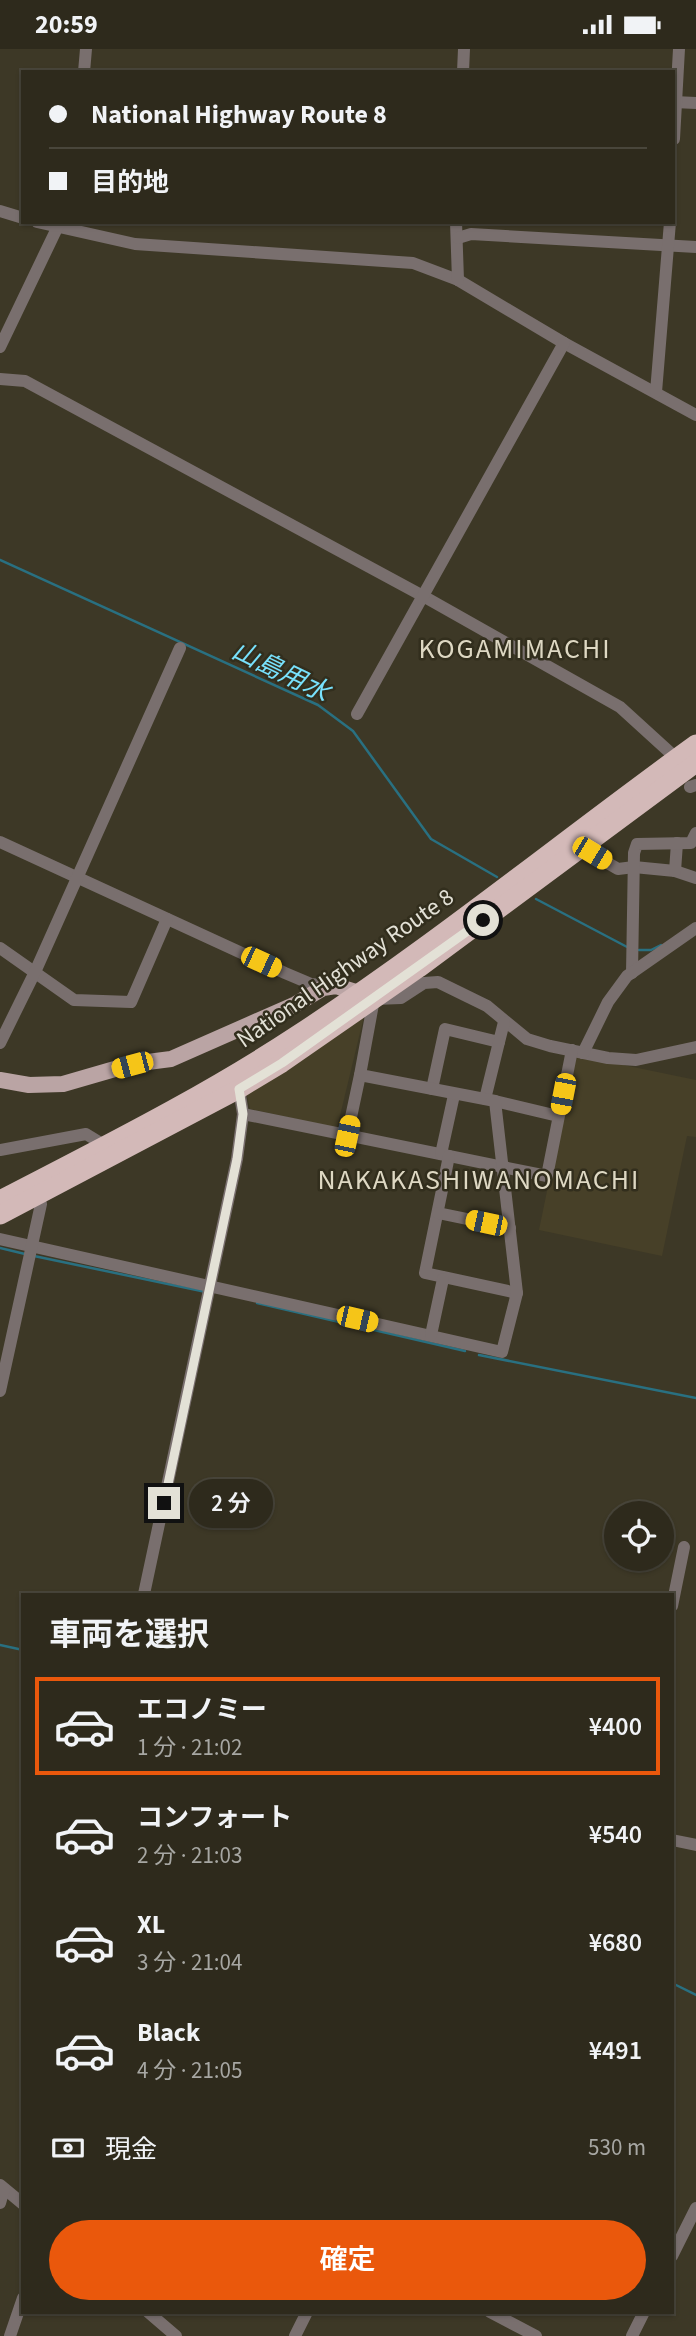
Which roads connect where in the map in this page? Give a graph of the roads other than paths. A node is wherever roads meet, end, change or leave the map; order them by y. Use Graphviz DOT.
graph roads {
  1 [pos="86,49"];
  2 [pos="464,49"];
  3 [pos="679,49"];
  4 [pos="84,70"];
  5 [pos="463,70"];
  6 [pos="675,102"];
  7 [pos="696,103"];
  8 [pos="0,211"];
  9 [pos="21,217"];
  10 [pos="456,224"];
  11 [pos="670,224"];
  12 [pos="58,225"];
  13 [pos="458,238"];
  14 [pos="669,245"];
  15 [pos="696,247"];
  16 [pos="458,280"];
  17 [pos="564,343"];
  18 [pos="0,347"];
  19 [pos="0,379"];
  20 [pos="656,392"];
  21 [pos="696,415"];
  22 [pos="423,596"];
  23 [pos="180,648"];
  24 [pos="357,714"];
  25 [pos="696,744"];
  26 [pos="668,757"];
  27 [pos="696,763"];
  28 [pos="694,841"];
  29 [pos="0,842"];
  30 [pos="677,843"];
  31 [pos="582,848"];
  32 [pos="634,867"];
  33 [pos="675,871"];
  34 [pos="76,877"];
  35 [pos="696,879"];
  36 [pos="505,904"];
  37 [pos="167,919"];
  38 [pos="696,928"];
  39 [pos="0,948"];
  40 [pos="35,972"];
  41 [pos="632,973"];
  42 [pos="438,982"];
  43 [pos="336,986"];
  44 [pos="367,996"];
  45 [pos="296,1004"];
  46 [pos="505,1022"];
  47 [pos="298,1035"];
  48 [pos="499,1042"];
  49 [pos="0,1043"];
  50 [pos="696,1047"];
  51 [pos="577,1051"];
  52 [pos="360,1075"];
  53 [pos="0,1080"];
  54 [pos="239,1089"];
  55 [pos="432,1089"];
  56 [pos="454,1095"];
  57 [pos="490,1100"];
  58 [pos="243,1114"];
  59 [pos="558,1116"];
  60 [pos="347,1136"];
  61 [pos="104,1145"];
  62 [pos="0,1150"];
  63 [pos="445,1155"];
  64 [pos="505,1169"];
  65 [pos="36,1196"];
  66 [pos="0,1200"];
  67 [pos="438,1213"];
  68 [pos="0,1215"];
  69 [pos="510,1228"];
  70 [pos="0,1239"];
  71 [pos="31,1247"];
  72 [pos="443,1279"];
  73 [pos="209,1290"];
  74 [pos="517,1293"];
  75 [pos="431,1335"];
  76 [pos="0,1391"];
  77 [pos="684,1547"];
  78 [pos="144,1593"];
  79 [pos="674,1596"];
  80 [pos="674,1840"];
  81 [pos="696,1845"];
  82 [pos="2,2187"];
  83 [pos="21,2202"];
  84 [pos="0,2203"];
  85 [pos="696,2208"];
  86 [pos="674,2252"];
  87 [pos="21,2304"];
  88 [pos="150,2314"];
  89 [pos="306,2314"];
  90 [pos="494,2314"];
  91 [pos="643,2314"];
  92 [pos="10,2336"];
  93 [pos="176,2336"];
  94 [pos="295,2336"];
  95 [pos="536,2336"];
  96 [pos="632,2336"];
  1 -- 4 [label="street"];
  2 -- 5 [label="street"];
  3 -- 6 [label="street"];
  6 -- 7 [label="street"];
  8 -- 9 [label="street"];
  10 -- 13 [label="street"];
  11 -- 14 [label="street"];
  12 -- 16 [label="street"];
  12 -- 18 [label="street"];
  13 -- 14 [label="street"];
  13 -- 16 [label="street"];
  14 -- 15 [label="street"];
  14 -- 20 [label="street"];
  16 -- 17 [label="street"];
  17 -- 20 [label="street"];
  17 -- 22 [label="street"];
  19 -- 22 [label="street"];
  20 -- 21 [label="street"];
  22 -- 24 [label="street"];
  22 -- 26 [label="street"];
  23 -- 34 [label="street"];
  25 -- 26 [label="highway, National Highway Route 8"];
  26 -- 44 [label="highway, National Highway Route 8"];
  27 -- 31 [label="highway, National Highway Route 8"];
  28 -- 30 [label="street"];
  29 -- 34 [label="street"];
  30 -- 32 [label="street"];
  30 -- 33 [label="street"];
  31 -- 32 [label="street"];
  31 -- 36 [label="highway, National Highway Route 8"];
  32 -- 33 [label="street"];
  32 -- 41 [label="street"];
  33 -- 35 [label="street"];
  34 -- 37 [label="street"];
  34 -- 40 [label="street"];
  36 -- 42 [label="street"];
  36 -- 44 [label="highway, National Highway Route 8"];
  37 -- 40 [label="street"];
  37 -- 43 [label="street"];
  38 -- 41 [label="street"];
  39 -- 40 [label="street"];
  40 -- 49 [label="street"];
  41 -- 51 [label="street"];
  42 -- 44 [label="street"];
  42 -- 46 [label="street"];
  43 -- 44 [label="main road"];
  43 -- 45 [label="main road"];
  44 -- 47 [label="highway, National Highway Route 8"];
  44 -- 52 [label="street"];
  44 -- 54 [label="highway, National Highway Route 8"];
  45 -- 47 [label="main road"];
  45 -- 53 [label="main road"];
  46 -- 48 [label="street"];
  46 -- 51 [label="street"];
  47 -- 61 [label="highway, National Highway Route 8"];
  48 -- 55 [label="street"];
  48 -- 57 [label="street"];
  50 -- 51 [label="street"];
  51 -- 59 [label="street"];
  52 -- 55 [label="street"];
  52 -- 60 [label="street"];
  54 -- 58 [label="street"];
  54 -- 65 [label="highway, National Highway Route 8"];
  55 -- 56 [label="street"];
  56 -- 57 [label="street"];
  56 -- 63 [label="street"];
  57 -- 59 [label="street"];
  57 -- 64 [label="street"];
  58 -- 60 [label="street"];
  58 -- 73 [label="street"];
  59 -- 64 [label="street"];
  60 -- 63 [label="street"];
  61 -- 62 [label="street"];
  61 -- 66 [label="highway, National Highway Route 8"];
  63 -- 64 [label="street"];
  63 -- 67 [label="street"];
  64 -- 69 [label="street"];
  65 -- 68 [label="highway, National Highway Route 8"];
  65 -- 71 [label="street"];
  67 -- 69 [label="street"];
  67 -- 72 [label="street"];
  69 -- 74 [label="street"];
  70 -- 71 [label="street"];
  71 -- 73 [label="street"];
  71 -- 76 [label="street"];
  72 -- 74 [label="street"];
  72 -- 75 [label="street"];
  73 -- 75 [label="street"];
  73 -- 78 [label="street"];
  74 -- 75 [label="street"];
  77 -- 79 [label="street"];
  80 -- 81 [label="street"];
  82 -- 83 [label="street"];
  82 -- 84 [label="street"];
  85 -- 86 [label="street"];
  87 -- 92 [label="street"];
  88 -- 93 [label="street"];
  89 -- 94 [label="street"];
  90 -- 95 [label="street"];
  91 -- 96 [label="street"];
}
